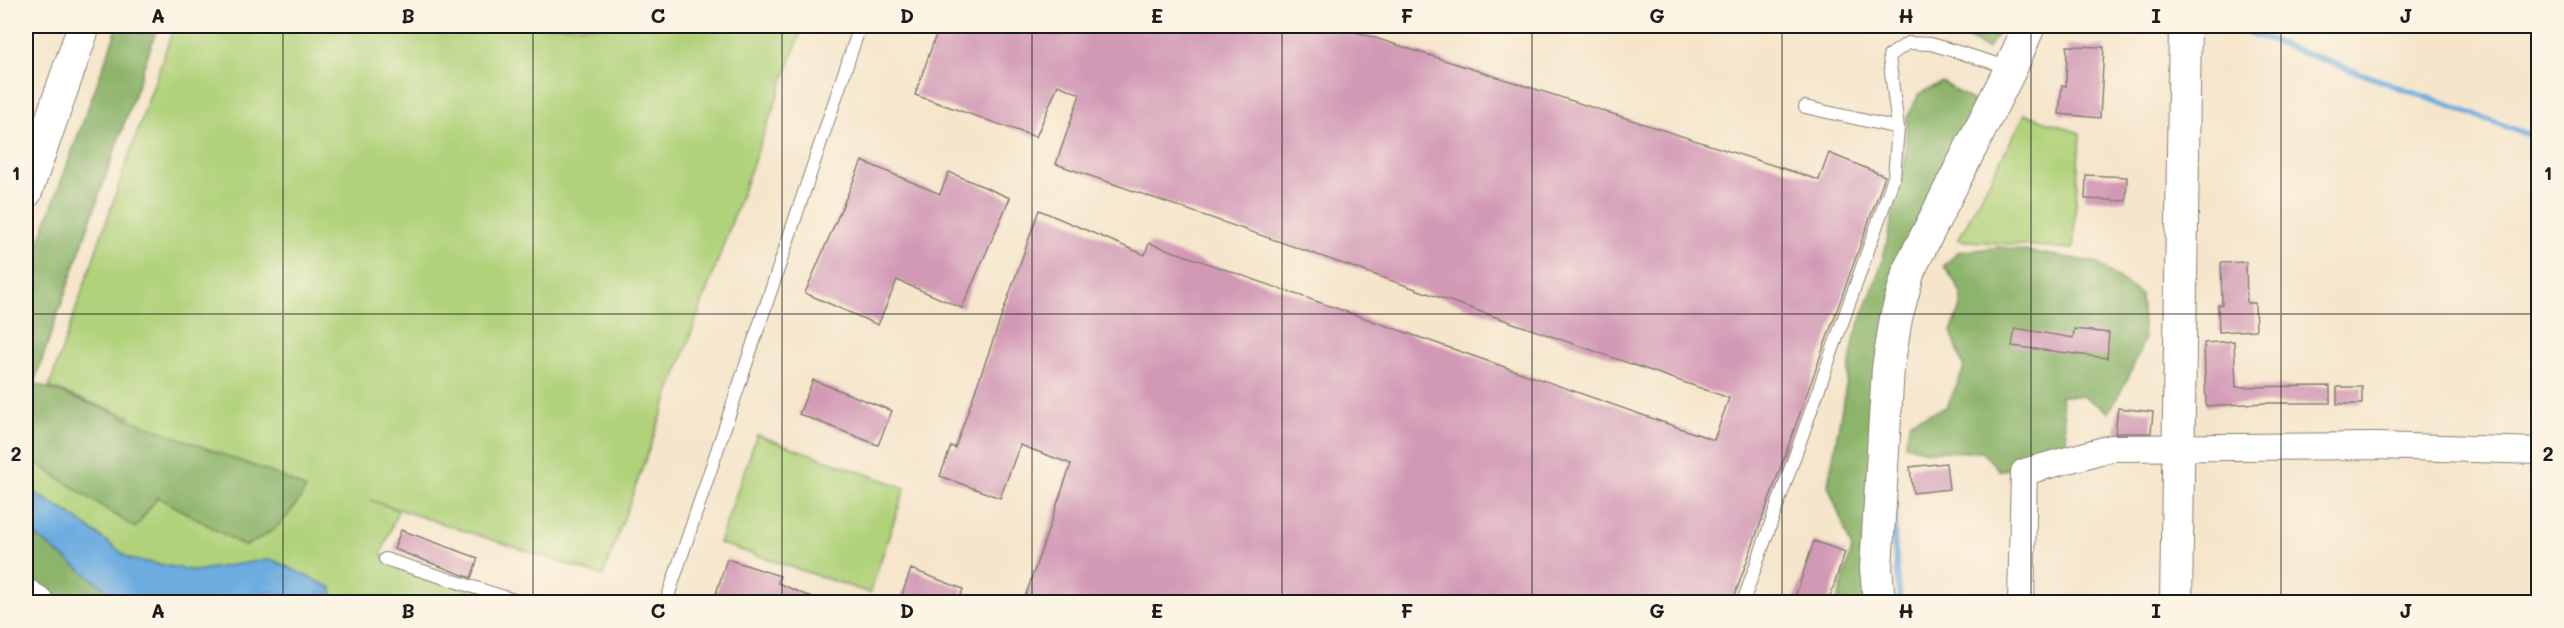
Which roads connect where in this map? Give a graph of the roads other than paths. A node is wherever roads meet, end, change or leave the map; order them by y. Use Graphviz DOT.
graph roads {
  1 [pos="84,26"];
  2 [pos="860,26"];
  3 [pos="2029,26"];
  4 [pos="2185,26"];
  5 [pos="2011,68"];
  6 [pos="1805,107"];
  7 [pos="1898,128"];
  8 [pos="26,192"];
  9 [pos="2178,448"];
  10 [pos="2538,451"];
  11 [pos="384,559"];
  12 [pos="26,595"];
  13 [pos="36,603"];
  14 [pos="520,603"];
  15 [pos="666,603"];
  16 [pos="1743,603"];
  17 [pos="1880,603"];
  18 [pos="2021,603"];
  19 [pos="2176,603"];
  1 -- 8 [label="street"];
  2 -- 15 [label="lane"];
  3 -- 5 [label="street"];
  4 -- 9 [label="street"];
  5 -- 7 [label="lane"];
  5 -- 17 [label="street"];
  6 -- 7 [label="lane"];
  7 -- 16 [label="lane"];
  9 -- 10 [label="street"];
  9 -- 18 [label="street"];
  9 -- 19 [label="street"];
  11 -- 14 [label="lane"];
  12 -- 13 [label="street"];
}
